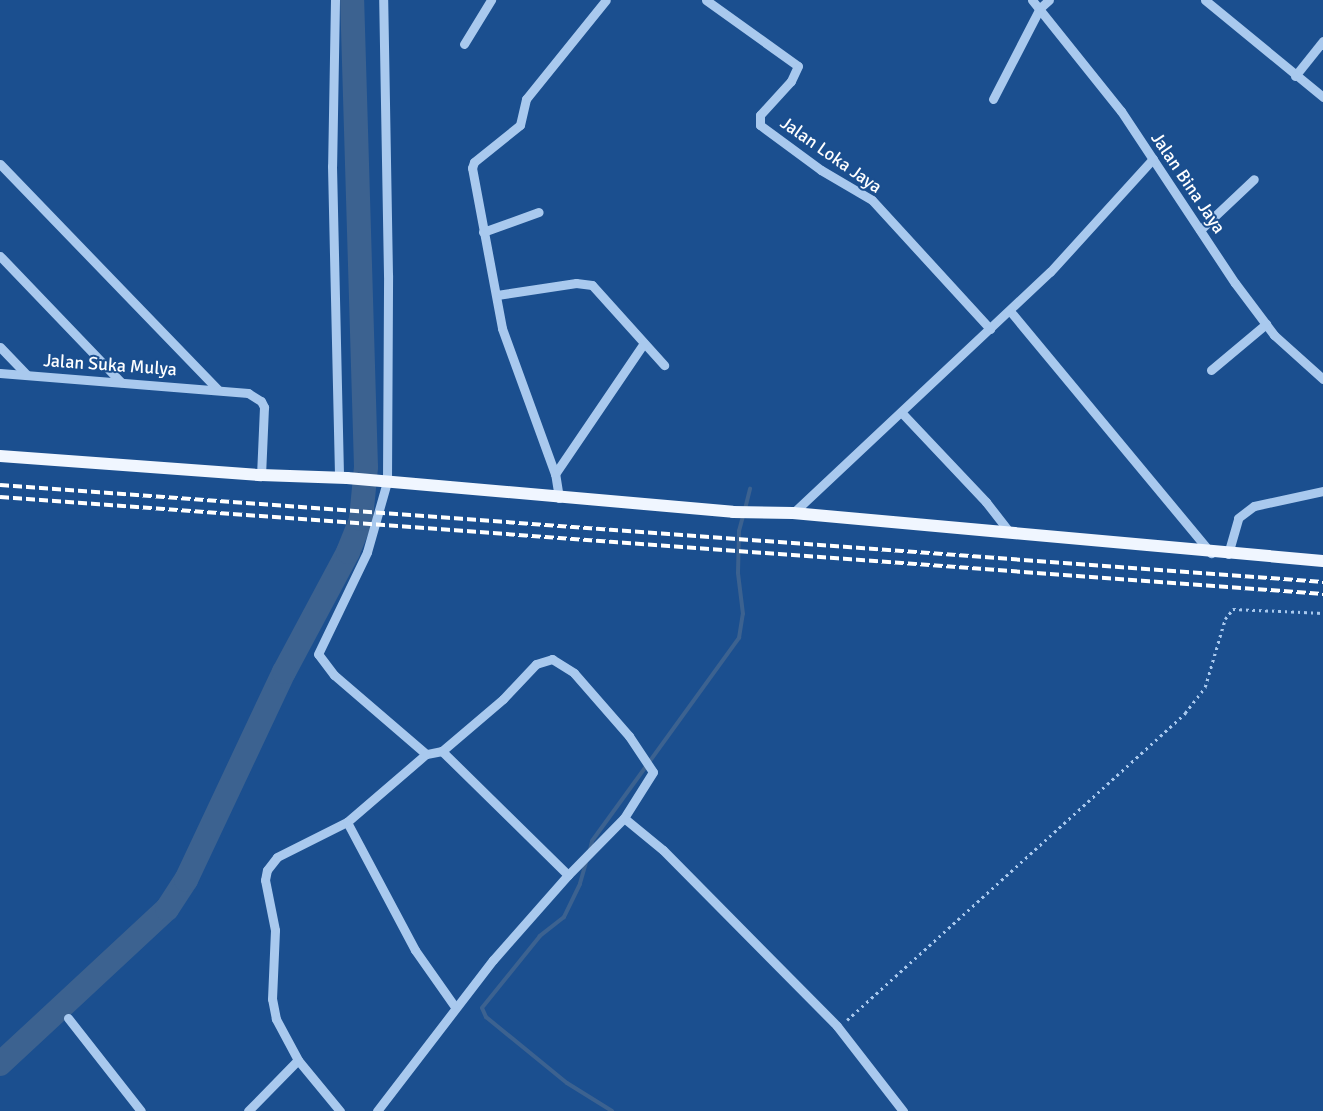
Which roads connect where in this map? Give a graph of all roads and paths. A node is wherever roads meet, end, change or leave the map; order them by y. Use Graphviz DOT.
graph roads {
  1 [pos="335,0"];
  2 [pos="383,0"];
  3 [pos="491,0"];
  4 [pos="606,0"];
  5 [pos="706,0"];
  6 [pos="721,0"];
  7 [pos="1032,0"];
  8 [pos="1050,0"];
  9 [pos="1205,0"];
  10 [pos="714,7"];
  11 [pos="1040,8"];
  12 [pos="1323,41"];
  13 [pos="464,44"];
  14 [pos="1295,76"];
  15 [pos="1323,97"];
  16 [pos="993,99"];
  17 [pos="1153,159"];
  18 [pos="0,164"];
  19 [pos="1254,179"];
  20 [pos="540,212"];
  21 [pos="1200,230"];
  22 [pos="483,232"];
  23 [pos="0,256"];
  24 [pos="497,295"];
  25 [pos="1010,310"];
  26 [pos="1266,324"];
  27 [pos="990,329"];
  28 [pos="644,343"];
  29 [pos="0,347"];
  30 [pos="664,365"];
  31 [pos="1211,370"];
  32 [pos="0,373"];
  33 [pos="27,375"];
  34 [pos="1323,379"];
  35 [pos="121,382"];
  36 [pos="217,389"];
  37 [pos="901,412"];
  38 [pos="0,456"];
  39 [pos="554,474"];
  40 [pos="260,476"];
  41 [pos="343,478"];
  42 [pos="382,482"];
  43 [pos="1323,491"];
  44 [pos="559,498"];
  45 [pos="793,513"];
  46 [pos="1009,531"];
  47 [pos="1211,553"];
  48 [pos="1228,554"];
  49 [pos="1323,561"];
  50 [pos="1323,613"];
  51 [pos="442,751"];
  52 [pos="426,754"];
  53 [pos="624,818"];
  54 [pos="347,822"];
  55 [pos="568,875"];
  56 [pos="455,1008"];
  57 [pos="68,1018"];
  58 [pos="837,1026"];
  59 [pos="298,1060"];
  60 [pos="141,1111"];
  61 [pos="248,1111"];
  62 [pos="340,1111"];
  63 [pos="377,1111"];
  64 [pos="903,1111"];
  1 -- 41 [label="street"];
  2 -- 42 [label="street"];
  3 -- 13 [label="street"];
  4 -- 22 [label="street"];
  5 -- 10 [label="street, Jalan Loka Jaya"];
  6 -- 10 [label="street"];
  7 -- 11 [label="street, Jalan Bina Jaya"];
  8 -- 11 [label="street"];
  9 -- 14 [label="street"];
  10 -- 27 [label="street, Jalan Loka Jaya"];
  11 -- 16 [label="street"];
  11 -- 17 [label="street, Jalan Bina Jaya"];
  12 -- 14 [label="street"];
  14 -- 15 [label="street"];
  17 -- 21 [label="street, Jalan Bina Jaya"];
  17 -- 25 [label="street"];
  18 -- 36 [label="street"];
  19 -- 21 [label="street"];
  20 -- 22 [label="street"];
  21 -- 26 [label="street, Jalan Bina Jaya"];
  22 -- 24 [label="street"];
  23 -- 35 [label="street"];
  24 -- 28 [label="street"];
  24 -- 39 [label="street"];
  25 -- 27 [label="street"];
  25 -- 47 [label="street"];
  26 -- 31 [label="street"];
  26 -- 34 [label="street, Jalan Bina Jaya"];
  27 -- 37 [label="street"];
  28 -- 30 [label="street"];
  28 -- 39 [label="street"];
  29 -- 33 [label="street"];
  32 -- 33 [label="street, Jalan Suka Mulya"];
  33 -- 35 [label="street, Jalan Suka Mulya"];
  35 -- 36 [label="street, Jalan Suka Mulya"];
  36 -- 40 [label="street, Jalan Suka Mulya"];
  37 -- 45 [label="street"];
  37 -- 46 [label="street"];
  38 -- 40 [label="main road"];
  39 -- 44 [label="street"];
  40 -- 41 [label="main road"];
  41 -- 42 [label="main road"];
  42 -- 44 [label="main road"];
  42 -- 52 [label="street"];
  43 -- 48 [label="street"];
  44 -- 45 [label="main road"];
  45 -- 46 [label="main road"];
  46 -- 47 [label="main road"];
  47 -- 48 [label="main road"];
  48 -- 49 [label="main road"];
  50 -- 58 [label="path"];
  51 -- 52 [label="street"];
  51 -- 53 [label="street"];
  51 -- 55 [label="street"];
  52 -- 54 [label="street"];
  53 -- 55 [label="street"];
  53 -- 58 [label="street"];
  54 -- 56 [label="street"];
  54 -- 59 [label="street"];
  55 -- 56 [label="street"];
  56 -- 63 [label="street"];
  57 -- 60 [label="street"];
  58 -- 64 [label="street"];
  59 -- 61 [label="street"];
  59 -- 62 [label="street"];
}
